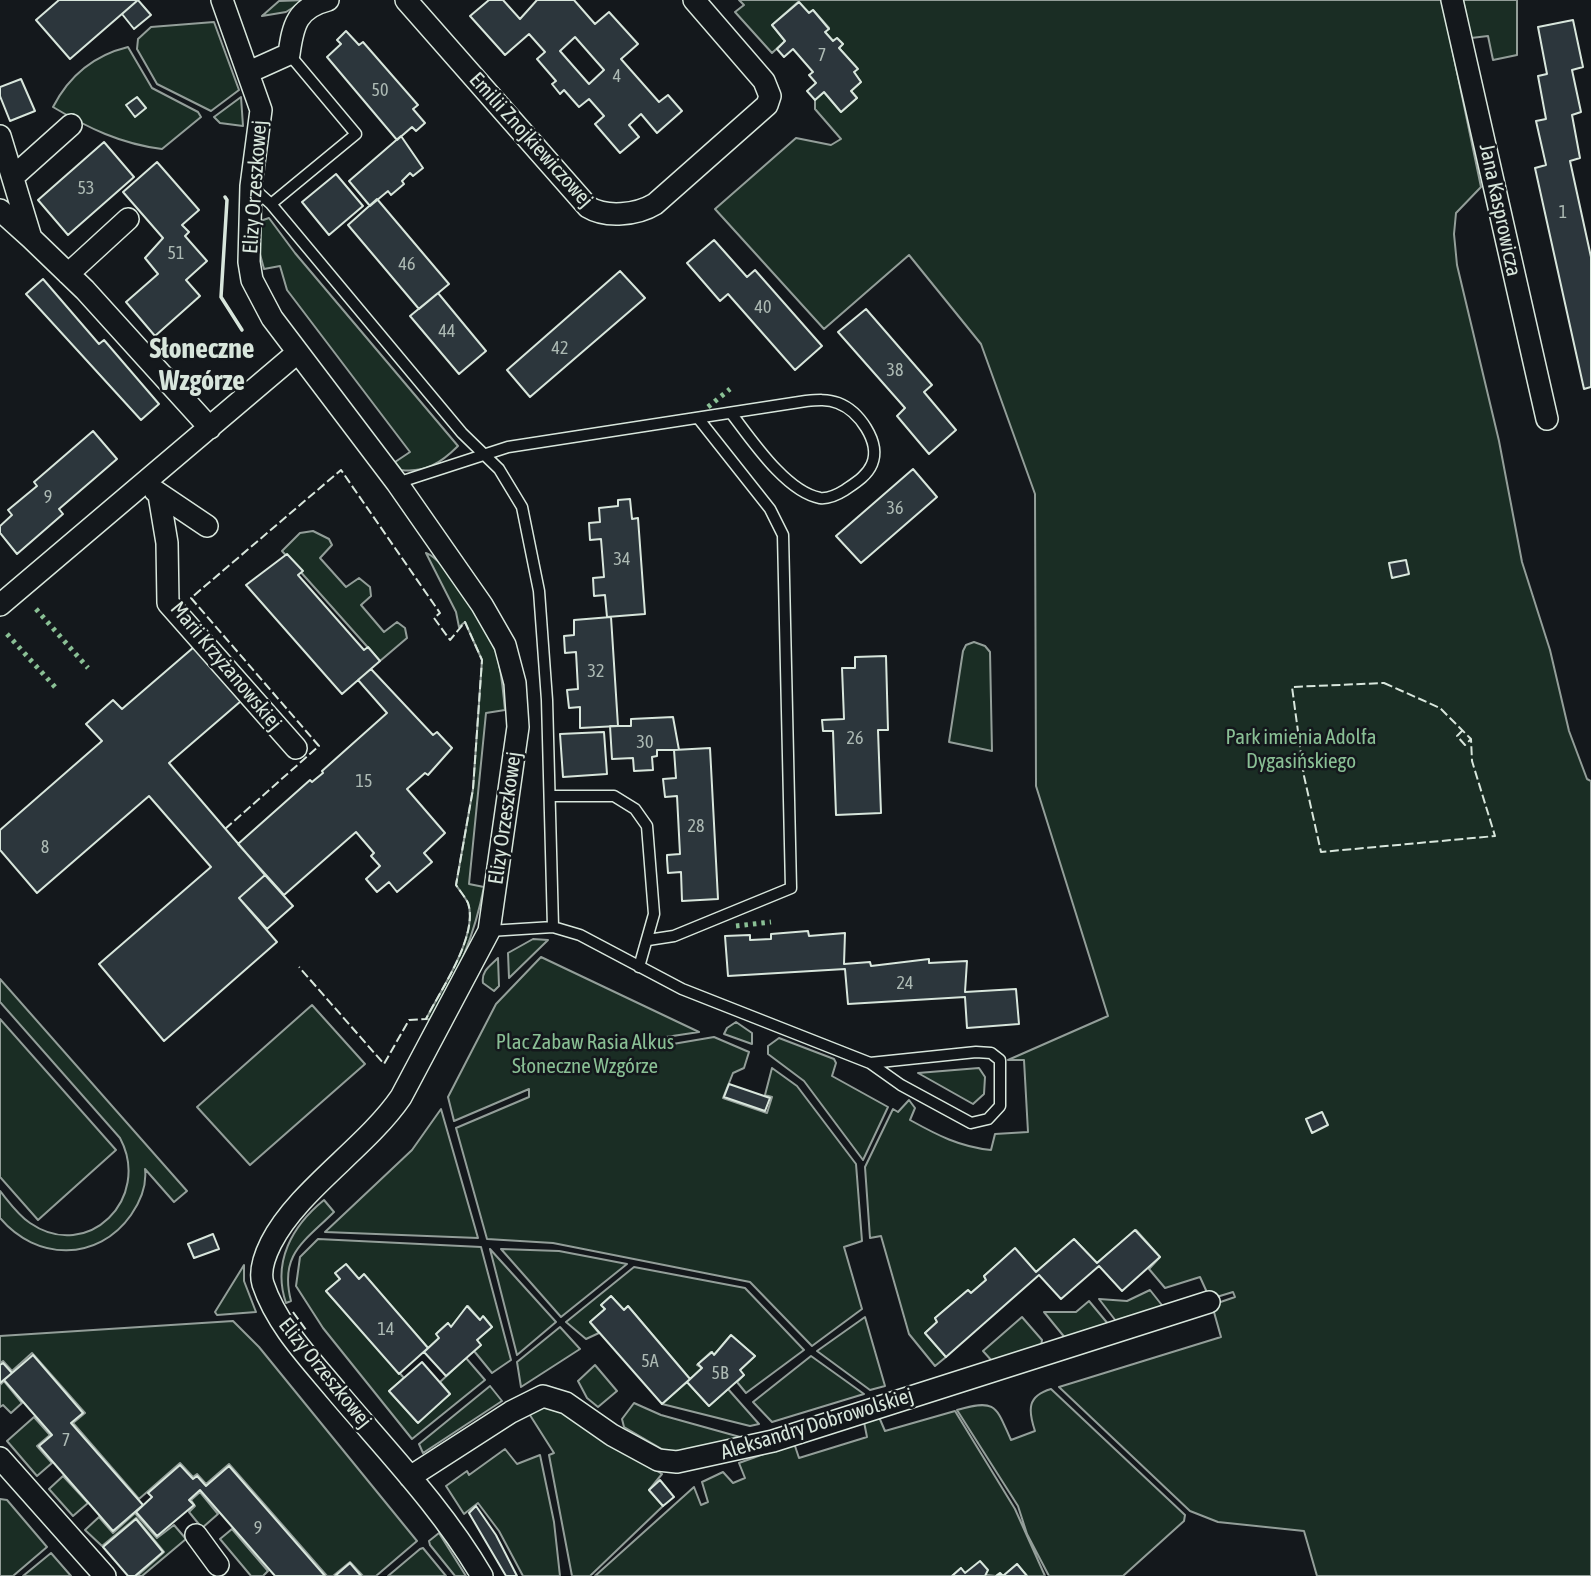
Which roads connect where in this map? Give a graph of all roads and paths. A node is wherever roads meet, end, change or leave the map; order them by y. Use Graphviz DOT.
graph roads {
  1 [pos="222,0"];
  2 [pos="328,0"];
  3 [pos="406,0"];
  4 [pos="694,0"];
  5 [pos="1452,0"];
  6 [pos="289,54"];
  7 [pos="249,72"];
  8 [pos="71,125"];
  9 [pos="0,136"];
  10 [pos="14,176"];
  11 [pos="251,186"];
  12 [pos="271,204"];
  13 [pos="0,210"];
  14 [pos="128,219"];
  15 [pos="31,238"];
  16 [pos="68,274"];
  17 [pos="297,353"];
  18 [pos="731,413"];
  19 [pos="698,418"];
  20 [pos="1547,419"];
  21 [pos="210,428"];
  22 [pos="485,455"];
  23 [pos="397,483"];
  24 [pos="153,488"];
  25 [pos="207,526"];
  26 [pos="0,605"];
  27 [pos="296,748"];
  28 [pos="551,796"];
  29 [pos="553,928"];
  30 [pos="489,931"];
  31 [pos="648,940"];
  32 [pos="639,967"];
  33 [pos="870,1063"];
  34 [pos="1209,1302"];
  35 [pos="0,1458"];
  36 [pos="410,1477"];
  37 [pos="196,1535"];
  38 [pos="217,1572"];
  39 [pos="105,1576"];
  40 [pos="482,1576"];
  1 -- 7 [label="street, Elizy Orzeszkowej"];
  2 -- 6 [label="street"];
  3 -- 4 [label="street, Emilii Znojkiewiczowej"];
  5 -- 20 [label="street, Jana Kasprowicza"];
  6 -- 7 [label="street"];
  6 -- 12 [label="lane"];
  7 -- 11 [label="street, Elizy Orzeszkowej"];
  8 -- 10 [label="street"];
  9 -- 10 [label="street"];
  10 -- 15 [label="street"];
  11 -- 12 [label="lane"];
  11 -- 17 [label="street, Elizy Orzeszkowej"];
  12 -- 22 [label="lane"];
  13 -- 15 [label="street"];
  14 -- 16 [label="street"];
  15 -- 16 [label="street"];
  16 -- 21 [label="street"];
  17 -- 21 [label="street"];
  17 -- 23 [label="street, Elizy Orzeszkowej"];
  18 -- 18 [label="lane"];
  18 -- 19 [label="lane"];
  19 -- 22 [label="lane"];
  19 -- 31 [label="lane"];
  21 -- 24 [label="street"];
  22 -- 23 [label="lane"];
  22 -- 28 [label="lane"];
  23 -- 30 [label="street, Elizy Orzeszkowej"];
  24 -- 25 [label="street"];
  24 -- 26 [label="street"];
  24 -- 27 [label="street, Marii Krzyżanowskiej"];
  28 -- 29 [label="lane"];
  28 -- 31 [label="lane"];
  29 -- 30 [label="lane"];
  29 -- 32 [label="lane"];
  30 -- 36 [label="street, Elizy Orzeszkowej"];
  31 -- 32 [label="lane"];
  32 -- 33 [label="lane"];
  33 -- 33 [label="lane"];
  34 -- 36 [label="street, Aleksandry Dobrowolskiej"];
  35 -- 39 [label="street"];
  36 -- 40 [label="street, Elizy Orzeszkowej"];
  37 -- 38 [label="street"];
}
